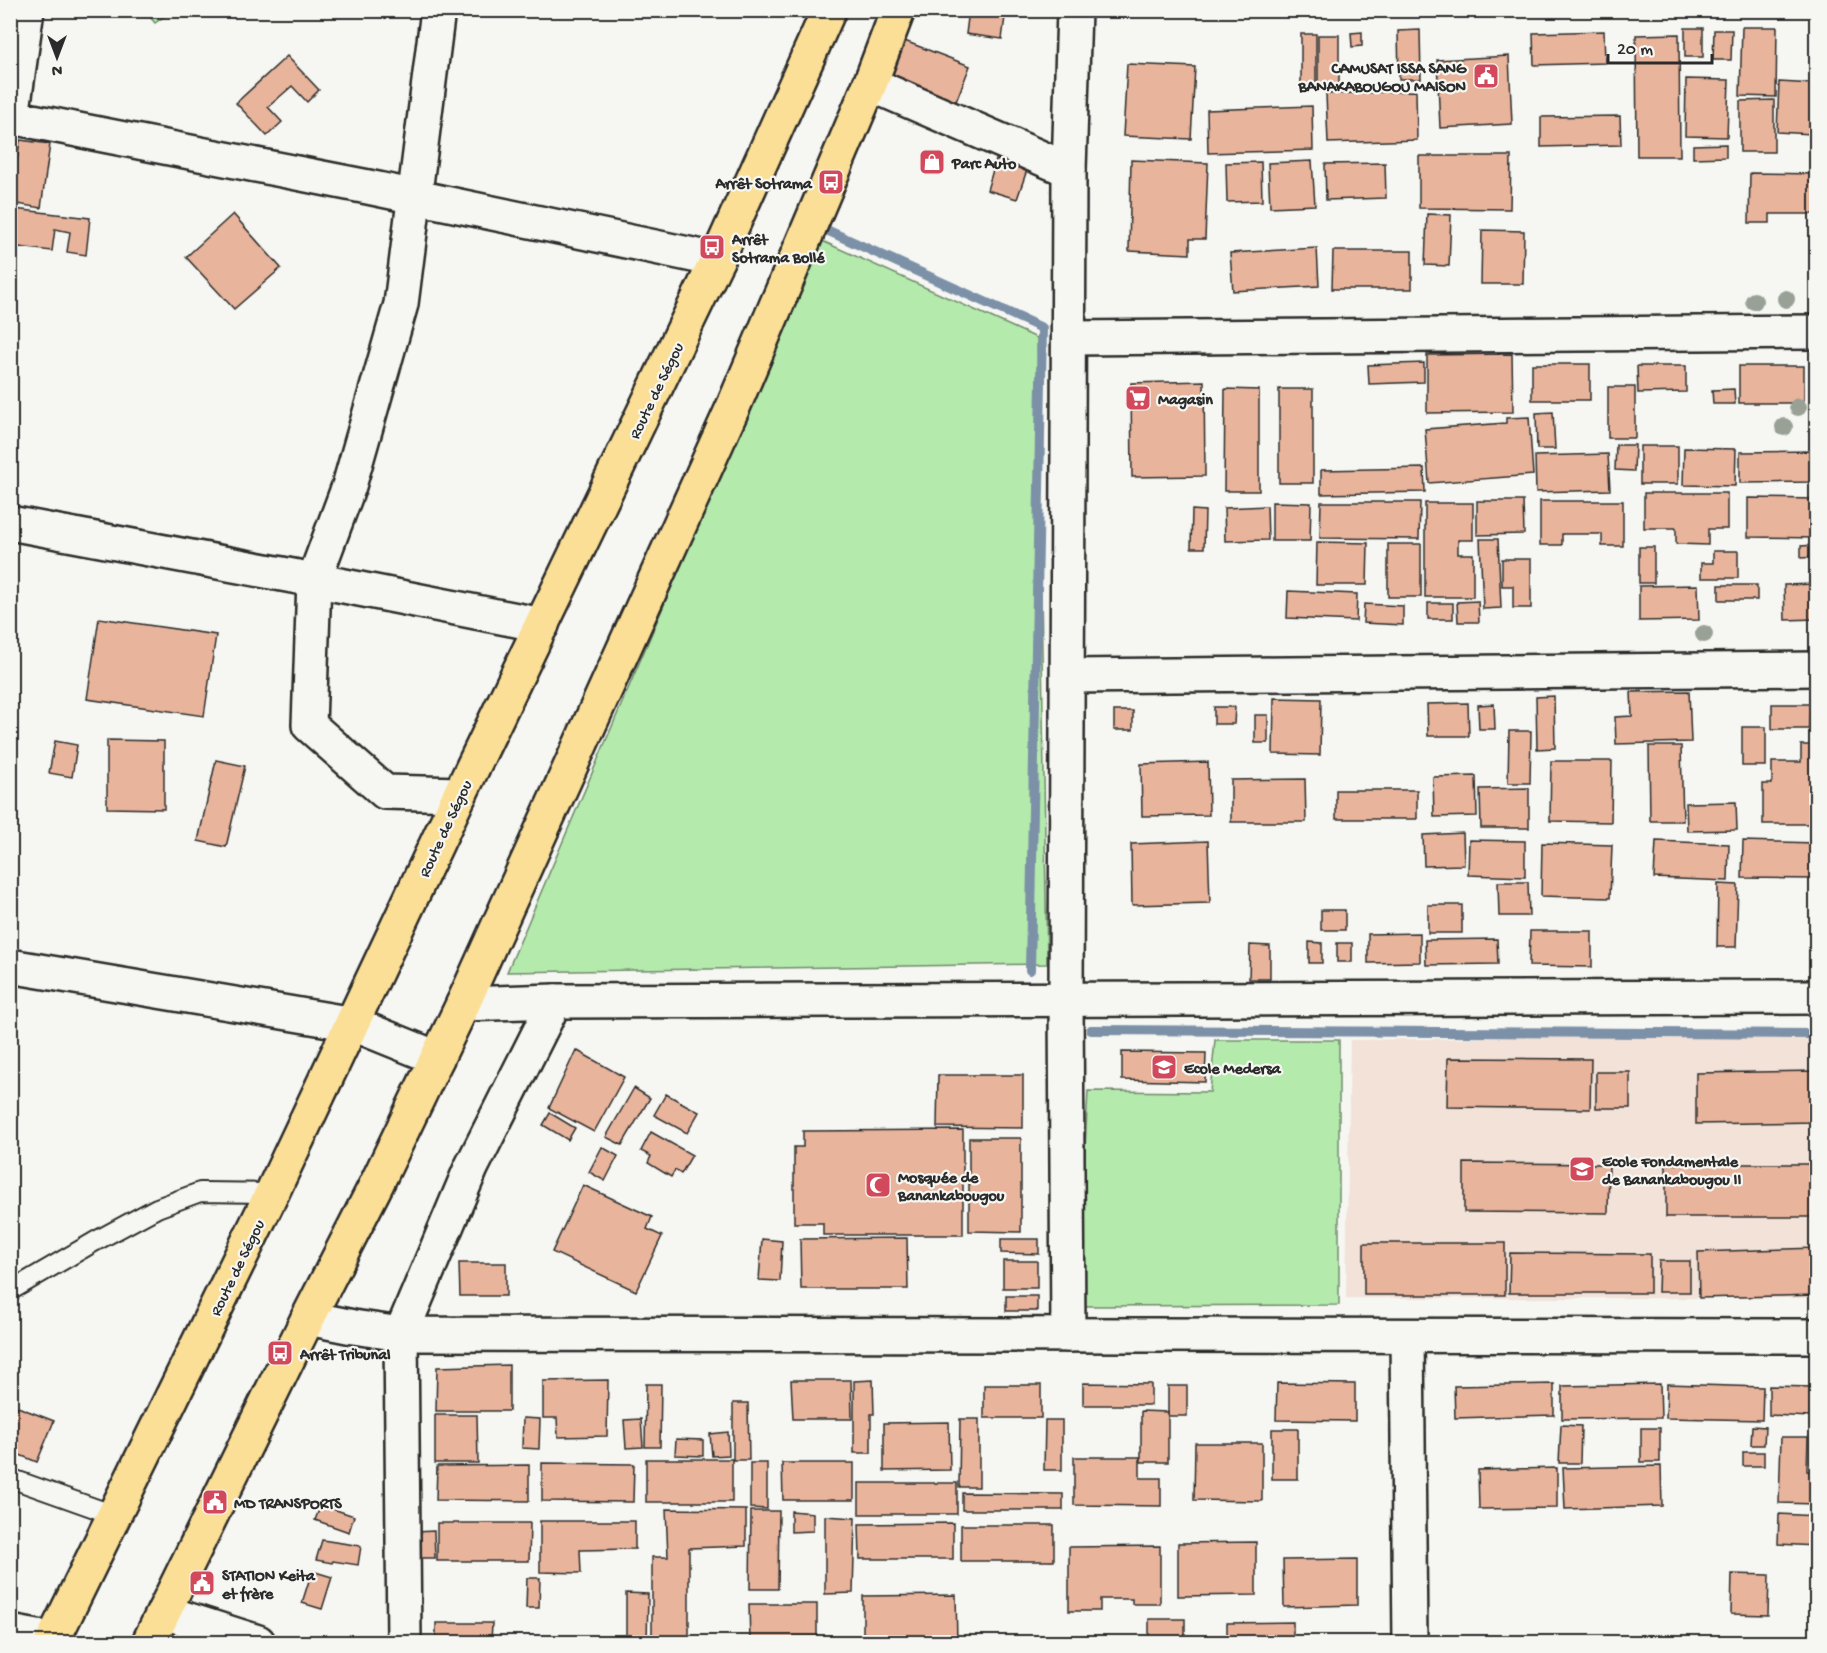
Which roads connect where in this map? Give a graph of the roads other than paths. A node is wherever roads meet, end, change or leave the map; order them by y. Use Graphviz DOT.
graph roads {
  1 [pos="27,10"];
  2 [pos="438,10"];
  3 [pos="829,10"];
  4 [pos="898,10"];
  5 [pos="1074,10"];
  6 [pos="870,84"];
  7 [pos="1069,170"];
  8 [pos="414,197"];
  9 [pos="717,260"];
  10 [pos="1816,332"];
  11 [pos="1069,338"];
  12 [pos="10,523"];
  13 [pos="314,580"];
  14 [pos="542,625"];
  15 [pos="1816,669"];
  16 [pos="1068,676"];
  17 [pos="460,794"];
  18 [pos="10,966"];
  19 [pos="1816,997"];
  20 [pos="1066,999"];
  21 [pos="555,1001"];
  22 [pos="463,1004"];
  23 [pos="353,1024"];
  24 [pos="437,1058"];
  25 [pos="272,1193"];
  26 [pos="10,1291"];
  27 [pos="308,1318"];
  28 [pos="401,1334"];
  29 [pos="1068,1335"];
  30 [pos="1407,1336"];
  31 [pos="1816,1336"];
  32 [pos="10,1478"];
  33 [pos="114,1515"];
  34 [pos="164,1612"];
  35 [pos="10,1632"];
  36 [pos="52,1641"];
  37 [pos="149,1642"];
  38 [pos="258,1642"];
  39 [pos="404,1642"];
  40 [pos="1410,1642"];
  1 -- 8 [label="street"];
  2 -- 8 [label="street"];
  3 -- 9 [label="highway, Route de Ségou"];
  4 -- 6 [label="highway"];
  5 -- 7 [label="street"];
  6 -- 7 [label="street"];
  6 -- 22 [label="highway"];
  7 -- 11 [label="street"];
  8 -- 9 [label="street"];
  8 -- 13 [label="street"];
  9 -- 14 [label="highway, Route de Ségou"];
  10 -- 11 [label="street"];
  11 -- 16 [label="street"];
  12 -- 13 [label="street"];
  13 -- 14 [label="street"];
  13 -- 17 [label="street"];
  14 -- 17 [label="highway, Route de Ségou"];
  15 -- 16 [label="street"];
  16 -- 20 [label="street"];
  17 -- 23 [label="highway, Route de Ségou"];
  18 -- 23 [label="street"];
  19 -- 20 [label="street"];
  20 -- 21 [label="street"];
  20 -- 29 [label="street"];
  21 -- 22 [label="street"];
  21 -- 28 [label="street"];
  22 -- 24 [label="highway"];
  23 -- 24 [label="street"];
  23 -- 25 [label="highway, Route de Ségou"];
  24 -- 27 [label="highway"];
  25 -- 26 [label="lane"];
  25 -- 33 [label="highway, Route de Ségou"];
  27 -- 28 [label="street"];
  27 -- 34 [label="highway"];
  28 -- 29 [label="street"];
  28 -- 39 [label="street"];
  29 -- 30 [label="street"];
  30 -- 31 [label="street"];
  30 -- 40 [label="street"];
  32 -- 33 [label="lane"];
  33 -- 36 [label="highway, Route de Ségou"];
  34 -- 37 [label="highway"];
  34 -- 38 [label="street"];
  35 -- 36 [label="street"];
}
